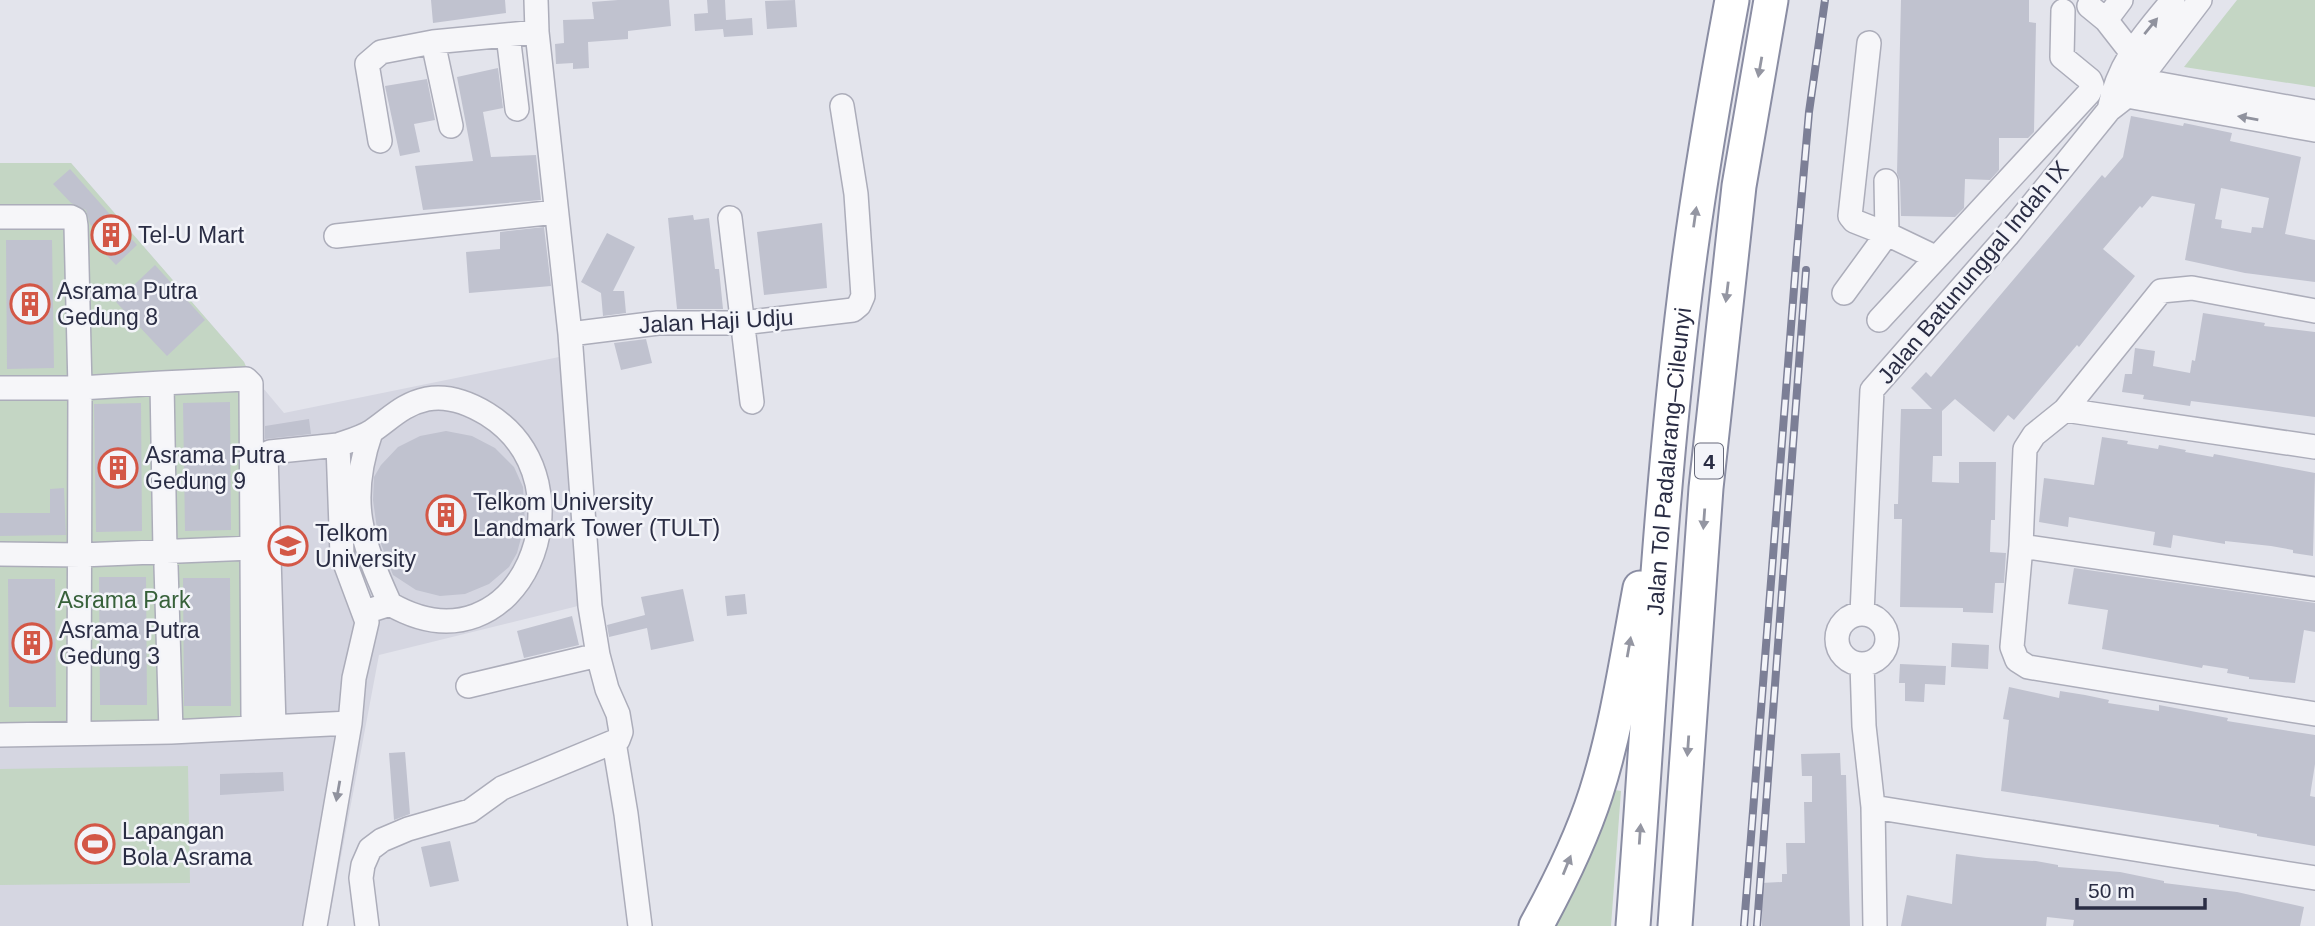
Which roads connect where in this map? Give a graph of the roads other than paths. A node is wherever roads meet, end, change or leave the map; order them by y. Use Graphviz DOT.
graph roads {
  1 [pos="536,0"];
  2 [pos="1732,0"];
  3 [pos="1771,0"];
  4 [pos="2122,0"];
  5 [pos="2173,0"];
  6 [pos="2200,0"];
  7 [pos="2062,5"];
  8 [pos="2095,9"];
  9 [pos="537,32"];
  10 [pos="509,34"];
  11 [pos="433,42"];
  12 [pos="1870,43"];
  13 [pos="2131,51"];
  14 [pos="2125,87"];
  15 [pos="842,106"];
  16 [pos="517,109"];
  17 [pos="2315,112"];
  18 [pos="451,126"];
  19 [pos="2315,130"];
  20 [pos="380,141"];
  21 [pos="1886,181"];
  22 [pos="1979,210"];
  23 [pos="556,212"];
  24 [pos="0,217"];
  25 [pos="730,218"];
  26 [pos="1887,234"];
  27 [pos="336,236"];
  28 [pos="2007,236"];
  29 [pos="1943,249"];
  30 [pos="1978,270"];
  31 [pos="1844,293"];
  32 [pos="2315,311"];
  33 [pos="1879,320"];
  34 [pos="742,323"];
  35 [pos="570,334"];
  36 [pos="162,383"];
  37 [pos="0,388"];
  38 [pos="80,388"];
  39 [pos="752,402"];
  40 [pos="2065,410"];
  41 [pos="1670,431"];
  42 [pos="371,432"];
  43 [pos="338,445"];
  44 [pos="2315,447"];
  45 [pos="2021,546"];
  46 [pos="252,548"];
  47 [pos="0,554"];
  48 [pos="81,555"];
  49 [pos="165,558"];
  50 [pos="2315,589"];
  51 [pos="390,604"];
  52 [pos="365,612"];
  53 [pos="1862,614"];
  54 [pos="598,654"];
  55 [pos="1862,664"];
  56 [pos="468,685"];
  57 [pos="2315,714"];
  58 [pos="262,722"];
  59 [pos="350,723"];
  60 [pos="171,732"];
  61 [pos="79,733"];
  62 [pos="0,734"];
  63 [pos="614,742"];
  64 [pos="1874,807"];
  65 [pos="2315,878"];
  66 [pos="314,926"];
  67 [pos="367,926"];
  68 [pos="640,926"];
  69 [pos="1536,926"];
  70 [pos="1633,926"];
  71 [pos="1675,926"];
  72 [pos="1875,926"];
  1 -- 9 [label="street"];
  41 -- 2 [label="highway, Jalan Tol Padalarang–Cileunyi / 4, one-way"];
  3 -- 71 [label="highway, Jalan Tol Padalarang–Cileunyi / 4, one-way"];
  4 -- 8 [label="street"];
  13 -- 5 [label="street, Jalan Batununggal Indah IX, one-way"];
  6 -- 14 [label="street, Jalan Batununggal Indah IX"];
  7 -- 8 [label="street"];
  7 -- 22 [label="street"];
  8 -- 13 [label="street"];
  9 -- 10 [label="street"];
  9 -- 23 [label="street"];
  10 -- 11 [label="street"];
  10 -- 16 [label="street"];
  11 -- 18 [label="street"];
  11 -- 20 [label="street"];
  12 -- 26 [label="street"];
  13 -- 14 [label="street, Jalan Batununggal Indah IX"];
  14 -- 17 [label="street"];
  19 -- 14 [label="street, one-way"];
  14 -- 28 [label="street, Jalan Batununggal Indah IX"];
  15 -- 34 [label="street, Jalan Haji Udju"];
  21 -- 26 [label="street"];
  22 -- 28 [label="street"];
  22 -- 29 [label="street"];
  23 -- 27 [label="street"];
  23 -- 35 [label="street"];
  24 -- 38 [label="street"];
  25 -- 34 [label="street"];
  26 -- 29 [label="street"];
  26 -- 31 [label="street"];
  28 -- 30 [label="street, Jalan Batununggal Indah IX"];
  29 -- 30 [label="street"];
  29 -- 33 [label="street"];
  30 -- 53 [label="street, Jalan Batununggal Indah IX"];
  32 -- 40 [label="street"];
  34 -- 35 [label="street, Jalan Haji Udju"];
  34 -- 39 [label="street"];
  35 -- 54 [label="street"];
  36 -- 38 [label="street"];
  36 -- 46 [label="street"];
  36 -- 49 [label="street"];
  37 -- 38 [label="street"];
  38 -- 48 [label="street"];
  40 -- 44 [label="street"];
  40 -- 45 [label="street"];
  69 -- 41 [label="highway, one-way"];
  70 -- 41 [label="highway, Jalan Tol Padalarang–Cileunyi / 4, one-way"];
  42 -- 43 [label="street"];
  42 -- 51 [label="street"];
  42 -- 51 [label="street"];
  43 -- 52 [label="street"];
  43 -- 58 [label="street"];
  45 -- 50 [label="street"];
  45 -- 57 [label="street"];
  46 -- 49 [label="street"];
  46 -- 58 [label="street"];
  47 -- 48 [label="street"];
  48 -- 49 [label="street"];
  48 -- 61 [label="street"];
  49 -- 60 [label="street"];
  51 -- 52 [label="street"];
  52 -- 59 [label="street"];
  53 -- 55 [label="street"];
  53 -- 55 [label="street"];
  54 -- 56 [label="street"];
  54 -- 63 [label="street"];
  55 -- 64 [label="street"];
  58 -- 59 [label="street"];
  58 -- 60 [label="street"];
  59 -- 66 [label="street, one-way"];
  60 -- 61 [label="street"];
  61 -- 62 [label="street"];
  63 -- 67 [label="street"];
  63 -- 68 [label="street"];
  64 -- 65 [label="street"];
  64 -- 72 [label="street"];
}
